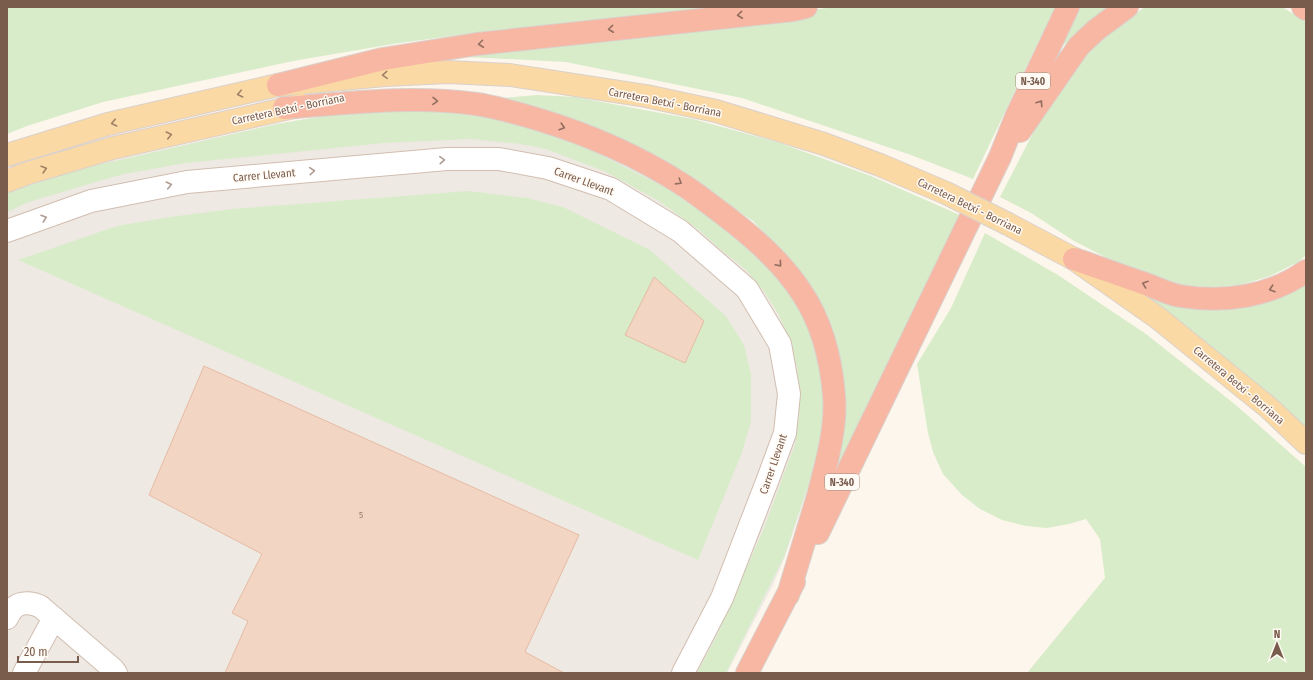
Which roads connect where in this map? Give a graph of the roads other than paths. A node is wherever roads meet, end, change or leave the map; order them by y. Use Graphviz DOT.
graph roads {
  1 [pos="806,7"];
  2 [pos="1068,7"];
  3 [pos="1127,7"];
  4 [pos="1303,7"];
  5 [pos="1306,9"];
  6 [pos="278,85"];
  7 [pos="577,86"];
  8 [pos="284,108"];
  9 [pos="7,156"];
  10 [pos="1000,157"];
  11 [pos="7,181"];
  12 [pos="7,231"];
  13 [pos="1074,259"];
  14 [pos="1306,271"];
  15 [pos="1306,443"];
  16 [pos="788,595"];
  17 [pos="7,618"];
  18 [pos="54,618"];
  19 [pos="24,673"];
  20 [pos="116,673"];
  21 [pos="683,673"];
  22 [pos="747,673"];
  1 -- 6 [label="highway, one-way"];
  2 -- 10 [label="highway, N-340"];
  10 -- 3 [label="highway, one-way"];
  4 -- 5 [label="highway"];
  7 -- 6 [label="main road, Carretera Betxí - Borriana, one-way"];
  6 -- 9 [label="main road, Carretera Betxí - Borriana, one-way"];
  7 -- 8 [label="main road, Carretera Betxí - Borriana"];
  7 -- 13 [label="main road, Carretera Betxí - Borriana, bridge"];
  11 -- 8 [label="main road, Carretera Betxí - Borriana, one-way"];
  8 -- 16 [label="highway, one-way"];
  10 -- 16 [label="highway, N-340"];
  12 -- 21 [label="street, Carrer Llevant, one-way"];
  14 -- 13 [label="highway, one-way"];
  13 -- 15 [label="main road, Carretera Betxí - Borriana"];
  16 -- 22 [label="highway, N-340"];
  17 -- 18 [label="street"];
  18 -- 19 [label="street"];
  18 -- 20 [label="street"];
}
